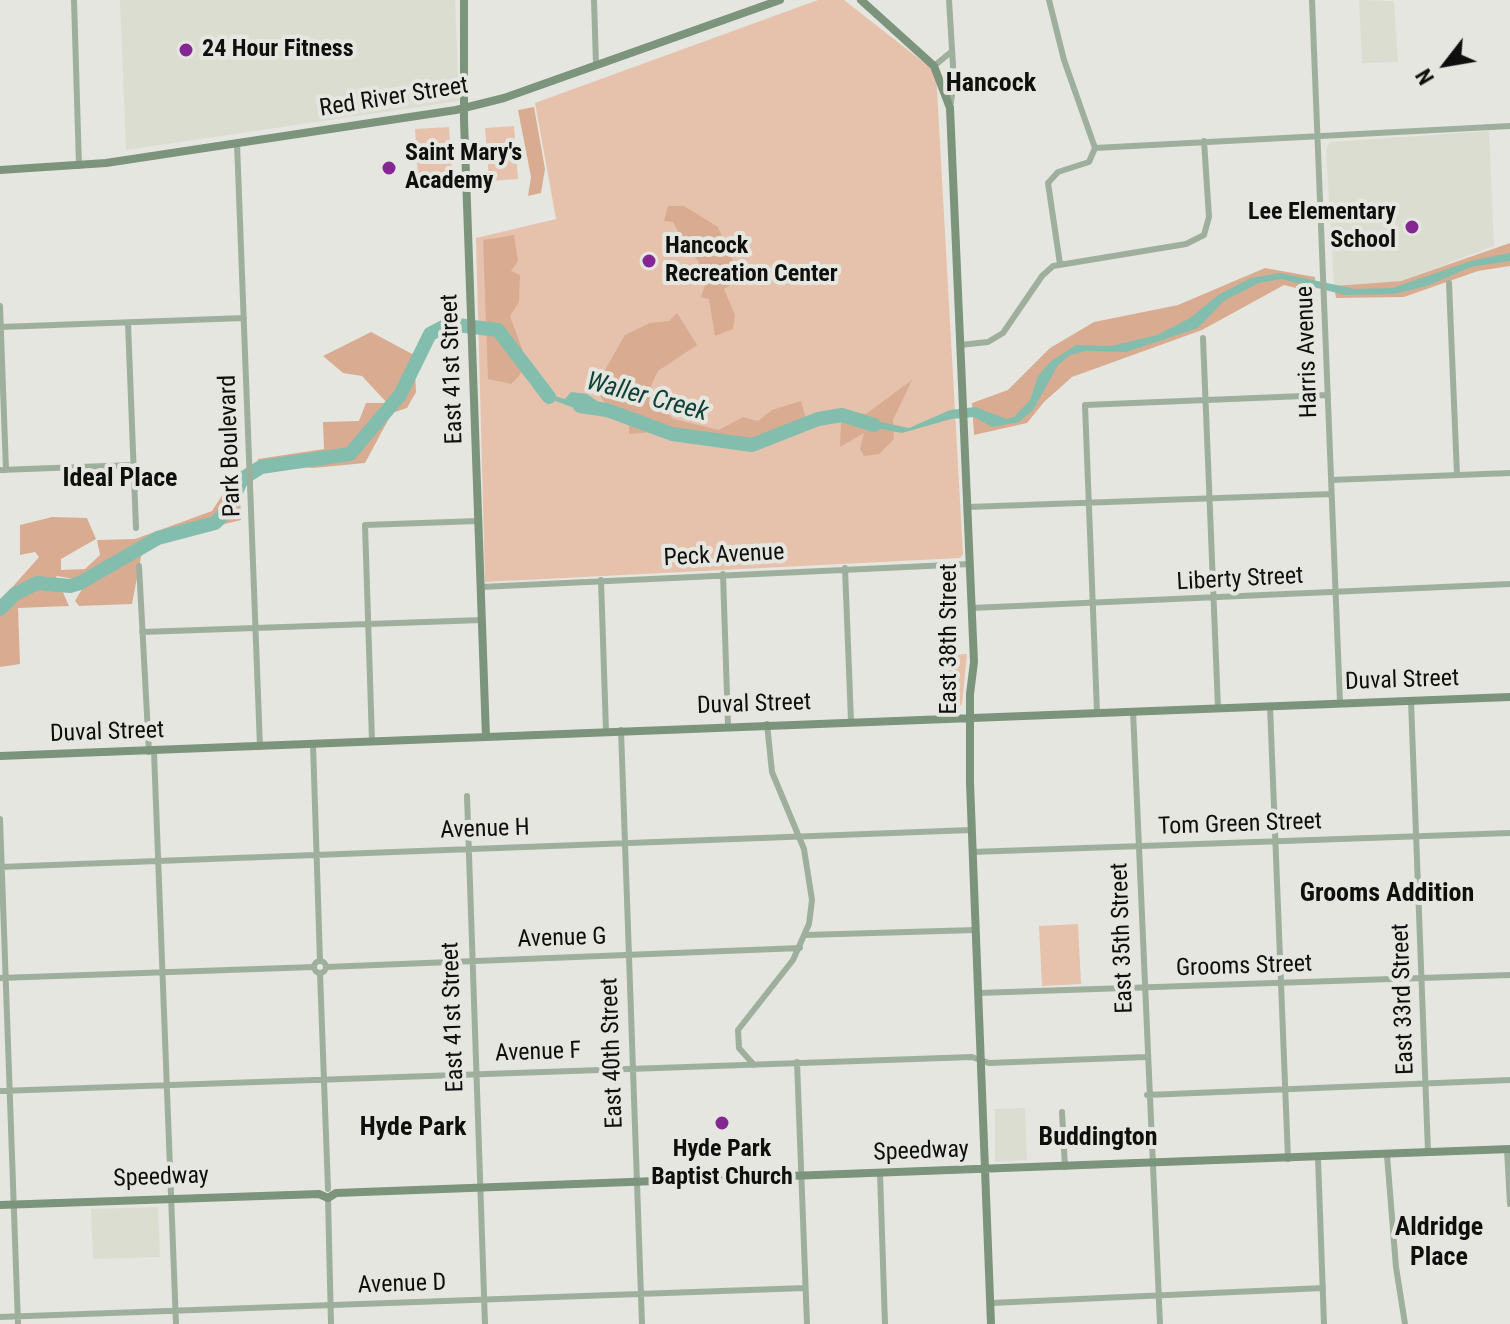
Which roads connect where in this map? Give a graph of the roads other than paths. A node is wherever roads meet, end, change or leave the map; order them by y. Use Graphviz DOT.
graph roads {
  1 [pos="74,0"];
  2 [pos="464,0"];
  3 [pos="594,0"];
  4 [pos="751,0"];
  5 [pos="780,0"];
  6 [pos="861,0"];
  7 [pos="949,0"];
  8 [pos="1049,0"];
  9 [pos="1312,0"];
  10 [pos="751,10"];
  11 [pos="951,52"];
  12 [pos="596,64"];
  13 [pos="934,66"];
  14 [pos="465,108"];
  15 [pos="950,108"];
  16 [pos="1510,126"];
  17 [pos="1317,135"];
  18 [pos="1204,141"];
  19 [pos="237,143"];
  20 [pos="1095,148"];
  21 [pos="79,166"];
  22 [pos="0,170"];
  23 [pos="1060,264"];
  24 [pos="1449,283"];
  25 [pos="0,306"];
  26 [pos="244,318"];
  27 [pos="128,323"];
  28 [pos="0,327"];
  29 [pos="1203,338"];
  30 [pos="960,345"];
  31 [pos="1328,395"];
  32 [pos="1207,401"];
  33 [pos="133,465"];
  34 [pos="3,470"];
  35 [pos="1510,473"];
  36 [pos="1457,475"];
  37 [pos="1331,480"];
  38 [pos="1331,494"];
  39 [pos="1210,499"];
  40 [pos="1089,505"];
  41 [pos="968,507"];
  42 [pos="478,521"];
  43 [pos="136,528"];
  44 [pos="970,564"];
  45 [pos="139,566"];
  46 [pos="845,568"];
  47 [pos="723,574"];
  48 [pos="601,580"];
  49 [pos="1510,584"];
  50 [pos="481,587"];
  51 [pos="1335,592"];
  52 [pos="1214,600"];
  53 [pos="1092,604"];
  54 [pos="972,608"];
  55 [pos="482,620"];
  56 [pos="368,624"];
  57 [pos="256,628"];
  58 [pos="142,632"];
  59 [pos="1510,697"];
  60 [pos="1411,701"];
  61 [pos="1340,703"];
  62 [pos="1270,706"];
  63 [pos="1218,708"];
  64 [pos="1133,711"];
  65 [pos="1097,712"];
  66 [pos="970,717"];
  67 [pos="851,721"];
  68 [pos="767,724"];
  69 [pos="728,725"];
  70 [pos="621,730"];
  71 [pos="606,731"];
  72 [pos="486,737"];
  73 [pos="372,741"];
  74 [pos="313,744"];
  75 [pos="260,747"];
  76 [pos="152,752"];
  77 [pos="0,756"];
  78 [pos="467,796"];
  79 [pos="0,819"];
  80 [pos="971,830"];
  81 [pos="1510,833"];
  82 [pos="800,837"];
  83 [pos="1417,837"];
  84 [pos="1276,841"];
  85 [pos="623,843"];
  86 [pos="1138,846"];
  87 [pos="468,849"];
  88 [pos="972,852"];
  89 [pos="316,853"];
  90 [pos="158,860"];
  91 [pos="1,867"];
  92 [pos="976,930"];
  93 [pos="805,935"];
  94 [pos="800,948"];
  95 [pos="627,954"];
  96 [pos="320,961"];
  97 [pos="472,961"];
  98 [pos="326,967"];
  99 [pos="317,970"];
  100 [pos="163,972"];
  101 [pos="1510,975"];
  102 [pos="3,978"];
  103 [pos="1421,979"];
  104 [pos="1281,984"];
  105 [pos="1143,988"];
  106 [pos="978,993"];
  107 [pos="1146,1057"];
  108 [pos="981,1060"];
  109 [pos="797,1062"];
  110 [pos="754,1065"];
  111 [pos="631,1068"];
  112 [pos="477,1073"];
  113 [pos="323,1079"];
  114 [pos="1510,1080"];
  115 [pos="1425,1083"];
  116 [pos="167,1085"];
  117 [pos="1285,1088"];
  118 [pos="10,1090"];
  119 [pos="0,1091"];
  120 [pos="1147,1095"];
  121 [pos="1062,1112"];
  122 [pos="1508,1149"];
  123 [pos="1428,1152"];
  124 [pos="1387,1155"];
  125 [pos="1318,1158"];
  126 [pos="1288,1159"];
  127 [pos="1150,1164"];
  128 [pos="1065,1167"];
  129 [pos="985,1170"];
  130 [pos="880,1173"];
  131 [pos="803,1176"];
  132 [pos="637,1181"];
  133 [pos="480,1187"];
  134 [pos="328,1193"];
  135 [pos="171,1198"];
  136 [pos="14,1204"];
  137 [pos="1510,1204"];
  138 [pos="0,1205"];
  139 [pos="805,1288"];
  140 [pos="1323,1288"];
  141 [pos="641,1294"];
  142 [pos="1158,1294"];
  143 [pos="484,1300"];
  144 [pos="991,1303"];
  145 [pos="330,1305"];
  146 [pos="175,1311"];
  147 [pos="0,1317"];
  148 [pos="18,1320"];
  149 [pos="176,1324"];
  150 [pos="331,1324"];
  151 [pos="485,1324"];
  152 [pos="642,1324"];
  153 [pos="807,1324"];
  154 [pos="885,1324"];
  155 [pos="991,1324"];
  156 [pos="1160,1324"];
  157 [pos="1324,1324"];
  158 [pos="1405,1324"];
  1 -- 21 [label="street"];
  2 -- 14 [label="street, East 41st Street"];
  3 -- 12 [label="street"];
  4 -- 10 [label="street"];
  5 -- 10 [label="street, Red River Street"];
  6 -- 13 [label="street"];
  7 -- 11 [label="street, East 38th Street"];
  8 -- 20 [label="street"];
  9 -- 17 [label="street, Harris Avenue"];
  10 -- 12 [label="street, Red River Street"];
  11 -- 13 [label="street"];
  11 -- 15 [label="street, East 38th Street"];
  12 -- 14 [label="street, Red River Street"];
  13 -- 15 [label="street, East 38th Street"];
  14 -- 19 [label="street, Red River Street"];
  14 -- 42 [label="street, East 41st Street"];
  15 -- 30 [label="street, East 38th Street"];
  16 -- 17 [label="street"];
  17 -- 18 [label="street"];
  17 -- 31 [label="street, Harris Avenue"];
  18 -- 20 [label="street"];
  18 -- 23 [label="street"];
  19 -- 21 [label="street, Red River Street"];
  19 -- 26 [label="street, Park Boulevard"];
  20 -- 23 [label="street"];
  21 -- 22 [label="street, Red River Street"];
  23 -- 30 [label="street"];
  24 -- 36 [label="street"];
  25 -- 28 [label="street"];
  26 -- 27 [label="street"];
  26 -- 57 [label="street, Park Boulevard"];
  27 -- 28 [label="street"];
  27 -- 33 [label="street"];
  28 -- 34 [label="street"];
  29 -- 32 [label="street"];
  30 -- 41 [label="street, East 38th Street"];
  31 -- 32 [label="street"];
  31 -- 37 [label="street, Harris Avenue"];
  32 -- 39 [label="street"];
  32 -- 40 [label="street"];
  33 -- 34 [label="street"];
  33 -- 43 [label="street"];
  35 -- 36 [label="street"];
  36 -- 37 [label="street"];
  37 -- 38 [label="street, Harris Avenue"];
  38 -- 39 [label="street"];
  38 -- 51 [label="street, Harris Avenue"];
  39 -- 40 [label="street"];
  39 -- 52 [label="street"];
  40 -- 41 [label="street"];
  40 -- 53 [label="street"];
  41 -- 44 [label="street, East 38th Street"];
  42 -- 50 [label="street, East 41st Street"];
  42 -- 56 [label="street"];
  44 -- 46 [label="street, Peck Avenue"];
  44 -- 54 [label="street, East 38th Street"];
  45 -- 58 [label="street"];
  46 -- 47 [label="street, Peck Avenue"];
  46 -- 67 [label="street"];
  47 -- 48 [label="street, Peck Avenue"];
  47 -- 69 [label="street"];
  48 -- 50 [label="street, Peck Avenue"];
  48 -- 71 [label="street"];
  49 -- 51 [label="street, Liberty Street"];
  50 -- 55 [label="street, East 41st Street"];
  51 -- 52 [label="street, Liberty Street"];
  51 -- 61 [label="street, Harris Avenue"];
  52 -- 53 [label="street, Liberty Street"];
  52 -- 63 [label="street"];
  53 -- 54 [label="street, Liberty Street"];
  53 -- 65 [label="street"];
  54 -- 66 [label="street, East 38th Street"];
  55 -- 56 [label="street"];
  55 -- 72 [label="street, East 41st Street"];
  56 -- 57 [label="street"];
  56 -- 73 [label="street"];
  57 -- 58 [label="street"];
  57 -- 75 [label="street, Park Boulevard"];
  58 -- 76 [label="street"];
  59 -- 60 [label="street, Duval Street"];
  60 -- 61 [label="street, Duval Street"];
  60 -- 83 [label="street, East 33rd Street"];
  61 -- 62 [label="street, Duval Street"];
  62 -- 63 [label="street, Duval Street"];
  62 -- 84 [label="street"];
  63 -- 64 [label="street, Duval Street"];
  64 -- 65 [label="street, Duval Street"];
  64 -- 86 [label="street, East 35th Street"];
  65 -- 66 [label="street, Duval Street"];
  66 -- 67 [label="street, Duval Street"];
  66 -- 80 [label="street, East 38th Street"];
  67 -- 68 [label="street, Duval Street"];
  68 -- 69 [label="street, Duval Street"];
  68 -- 82 [label="street"];
  69 -- 70 [label="street, Duval Street"];
  70 -- 71 [label="street, Duval Street"];
  70 -- 85 [label="street, East 40th Street"];
  71 -- 72 [label="street, Duval Street"];
  72 -- 73 [label="street, Duval Street"];
  73 -- 74 [label="street, Duval Street"];
  74 -- 75 [label="street, Duval Street"];
  74 -- 89 [label="street"];
  75 -- 76 [label="street, Duval Street"];
  76 -- 77 [label="street, Duval Street"];
  76 -- 90 [label="street"];
  78 -- 87 [label="street, East 41st Street"];
  79 -- 91 [label="street"];
  80 -- 82 [label="street, Avenue H"];
  80 -- 88 [label="street, East 38th Street"];
  81 -- 83 [label="street, Tom Green Street"];
  82 -- 85 [label="street, Avenue H"];
  82 -- 93 [label="street"];
  83 -- 84 [label="street, Tom Green Street"];
  83 -- 103 [label="street, East 33rd Street"];
  84 -- 86 [label="street, Tom Green Street"];
  84 -- 104 [label="street"];
  85 -- 87 [label="street, Avenue H"];
  85 -- 95 [label="street, East 40th Street"];
  86 -- 88 [label="street, Tom Green Street"];
  86 -- 105 [label="street, East 35th Street"];
  87 -- 89 [label="street, Avenue H"];
  87 -- 97 [label="street, East 41st Street"];
  88 -- 92 [label="street, East 38th Street"];
  89 -- 90 [label="street, Avenue H"];
  89 -- 96 [label="street"];
  90 -- 91 [label="street, Avenue H"];
  90 -- 100 [label="street"];
  91 -- 102 [label="street"];
  92 -- 93 [label="street"];
  92 -- 106 [label="street, East 38th Street"];
  93 -- 94 [label="street"];
  94 -- 95 [label="street, Avenue G"];
  94 -- 110 [label="street"];
  95 -- 97 [label="street, Avenue G"];
  95 -- 111 [label="street, East 40th Street"];
  96 -- 98 [label="street"];
  96 -- 99 [label="street"];
  97 -- 98 [label="street, Avenue G"];
  97 -- 112 [label="street, East 41st Street"];
  98 -- 99 [label="street"];
  99 -- 100 [label="street"];
  99 -- 113 [label="street"];
  100 -- 102 [label="street"];
  100 -- 116 [label="street"];
  101 -- 103 [label="street, Grooms Street"];
  102 -- 118 [label="street"];
  103 -- 104 [label="street, Grooms Street"];
  103 -- 115 [label="street, East 33rd Street"];
  104 -- 105 [label="street, Grooms Street"];
  104 -- 117 [label="street"];
  105 -- 106 [label="street, Grooms Street"];
  105 -- 107 [label="street, East 35th Street"];
  106 -- 108 [label="street, East 38th Street"];
  107 -- 108 [label="street, Avenue F"];
  107 -- 120 [label="street, East 35th Street"];
  108 -- 109 [label="street, Avenue F"];
  108 -- 129 [label="street, East 38th Street"];
  109 -- 110 [label="street, Avenue F"];
  109 -- 131 [label="street"];
  110 -- 111 [label="street, Avenue F"];
  111 -- 112 [label="street, Avenue F"];
  111 -- 132 [label="street, East 40th Street"];
  112 -- 113 [label="street, Avenue F"];
  112 -- 133 [label="street, East 41st Street"];
  113 -- 116 [label="street, Avenue F"];
  113 -- 134 [label="street"];
  114 -- 115 [label="street"];
  115 -- 117 [label="street"];
  115 -- 123 [label="street, East 33rd Street"];
  116 -- 118 [label="street, Avenue F"];
  116 -- 135 [label="street"];
  117 -- 120 [label="street"];
  117 -- 126 [label="street"];
  118 -- 119 [label="street, Avenue F"];
  118 -- 136 [label="street"];
  120 -- 127 [label="street, East 35th Street"];
  121 -- 128 [label="street"];
  122 -- 123 [label="street, Speedway"];
  122 -- 137 [label="street"];
  123 -- 124 [label="street, Speedway"];
  124 -- 125 [label="street, Speedway"];
  124 -- 158 [label="street"];
  125 -- 126 [label="street, Speedway"];
  125 -- 140 [label="street"];
  126 -- 127 [label="street, Speedway"];
  127 -- 128 [label="street, Speedway"];
  127 -- 142 [label="street, East 35th Street"];
  128 -- 129 [label="street, Speedway"];
  129 -- 130 [label="street, Speedway"];
  129 -- 144 [label="street, East 38th Street"];
  130 -- 131 [label="street, Speedway"];
  130 -- 154 [label="street"];
  131 -- 132 [label="street, Speedway"];
  131 -- 139 [label="street"];
  132 -- 133 [label="street, Speedway"];
  132 -- 141 [label="street, East 40th Street"];
  133 -- 134 [label="street, Speedway"];
  133 -- 143 [label="street, East 41st Street"];
  134 -- 135 [label="street, Speedway"];
  134 -- 145 [label="street"];
  135 -- 136 [label="street, Speedway"];
  135 -- 146 [label="street"];
  136 -- 138 [label="street, Speedway"];
  136 -- 148 [label="street"];
  139 -- 141 [label="street, Avenue D"];
  139 -- 153 [label="street"];
  140 -- 142 [label="street"];
  140 -- 157 [label="street"];
  141 -- 143 [label="street, Avenue D"];
  141 -- 152 [label="street, East 40th Street"];
  142 -- 144 [label="street"];
  142 -- 156 [label="street, East 35th Street"];
  143 -- 145 [label="street, Avenue D"];
  143 -- 151 [label="street, East 41st Street"];
  144 -- 155 [label="street, East 38th Street"];
  145 -- 146 [label="street, Avenue D"];
  145 -- 150 [label="street"];
  146 -- 148 [label="street, Avenue D"];
  146 -- 149 [label="street"];
  147 -- 148 [label="street, Avenue D"];
}
